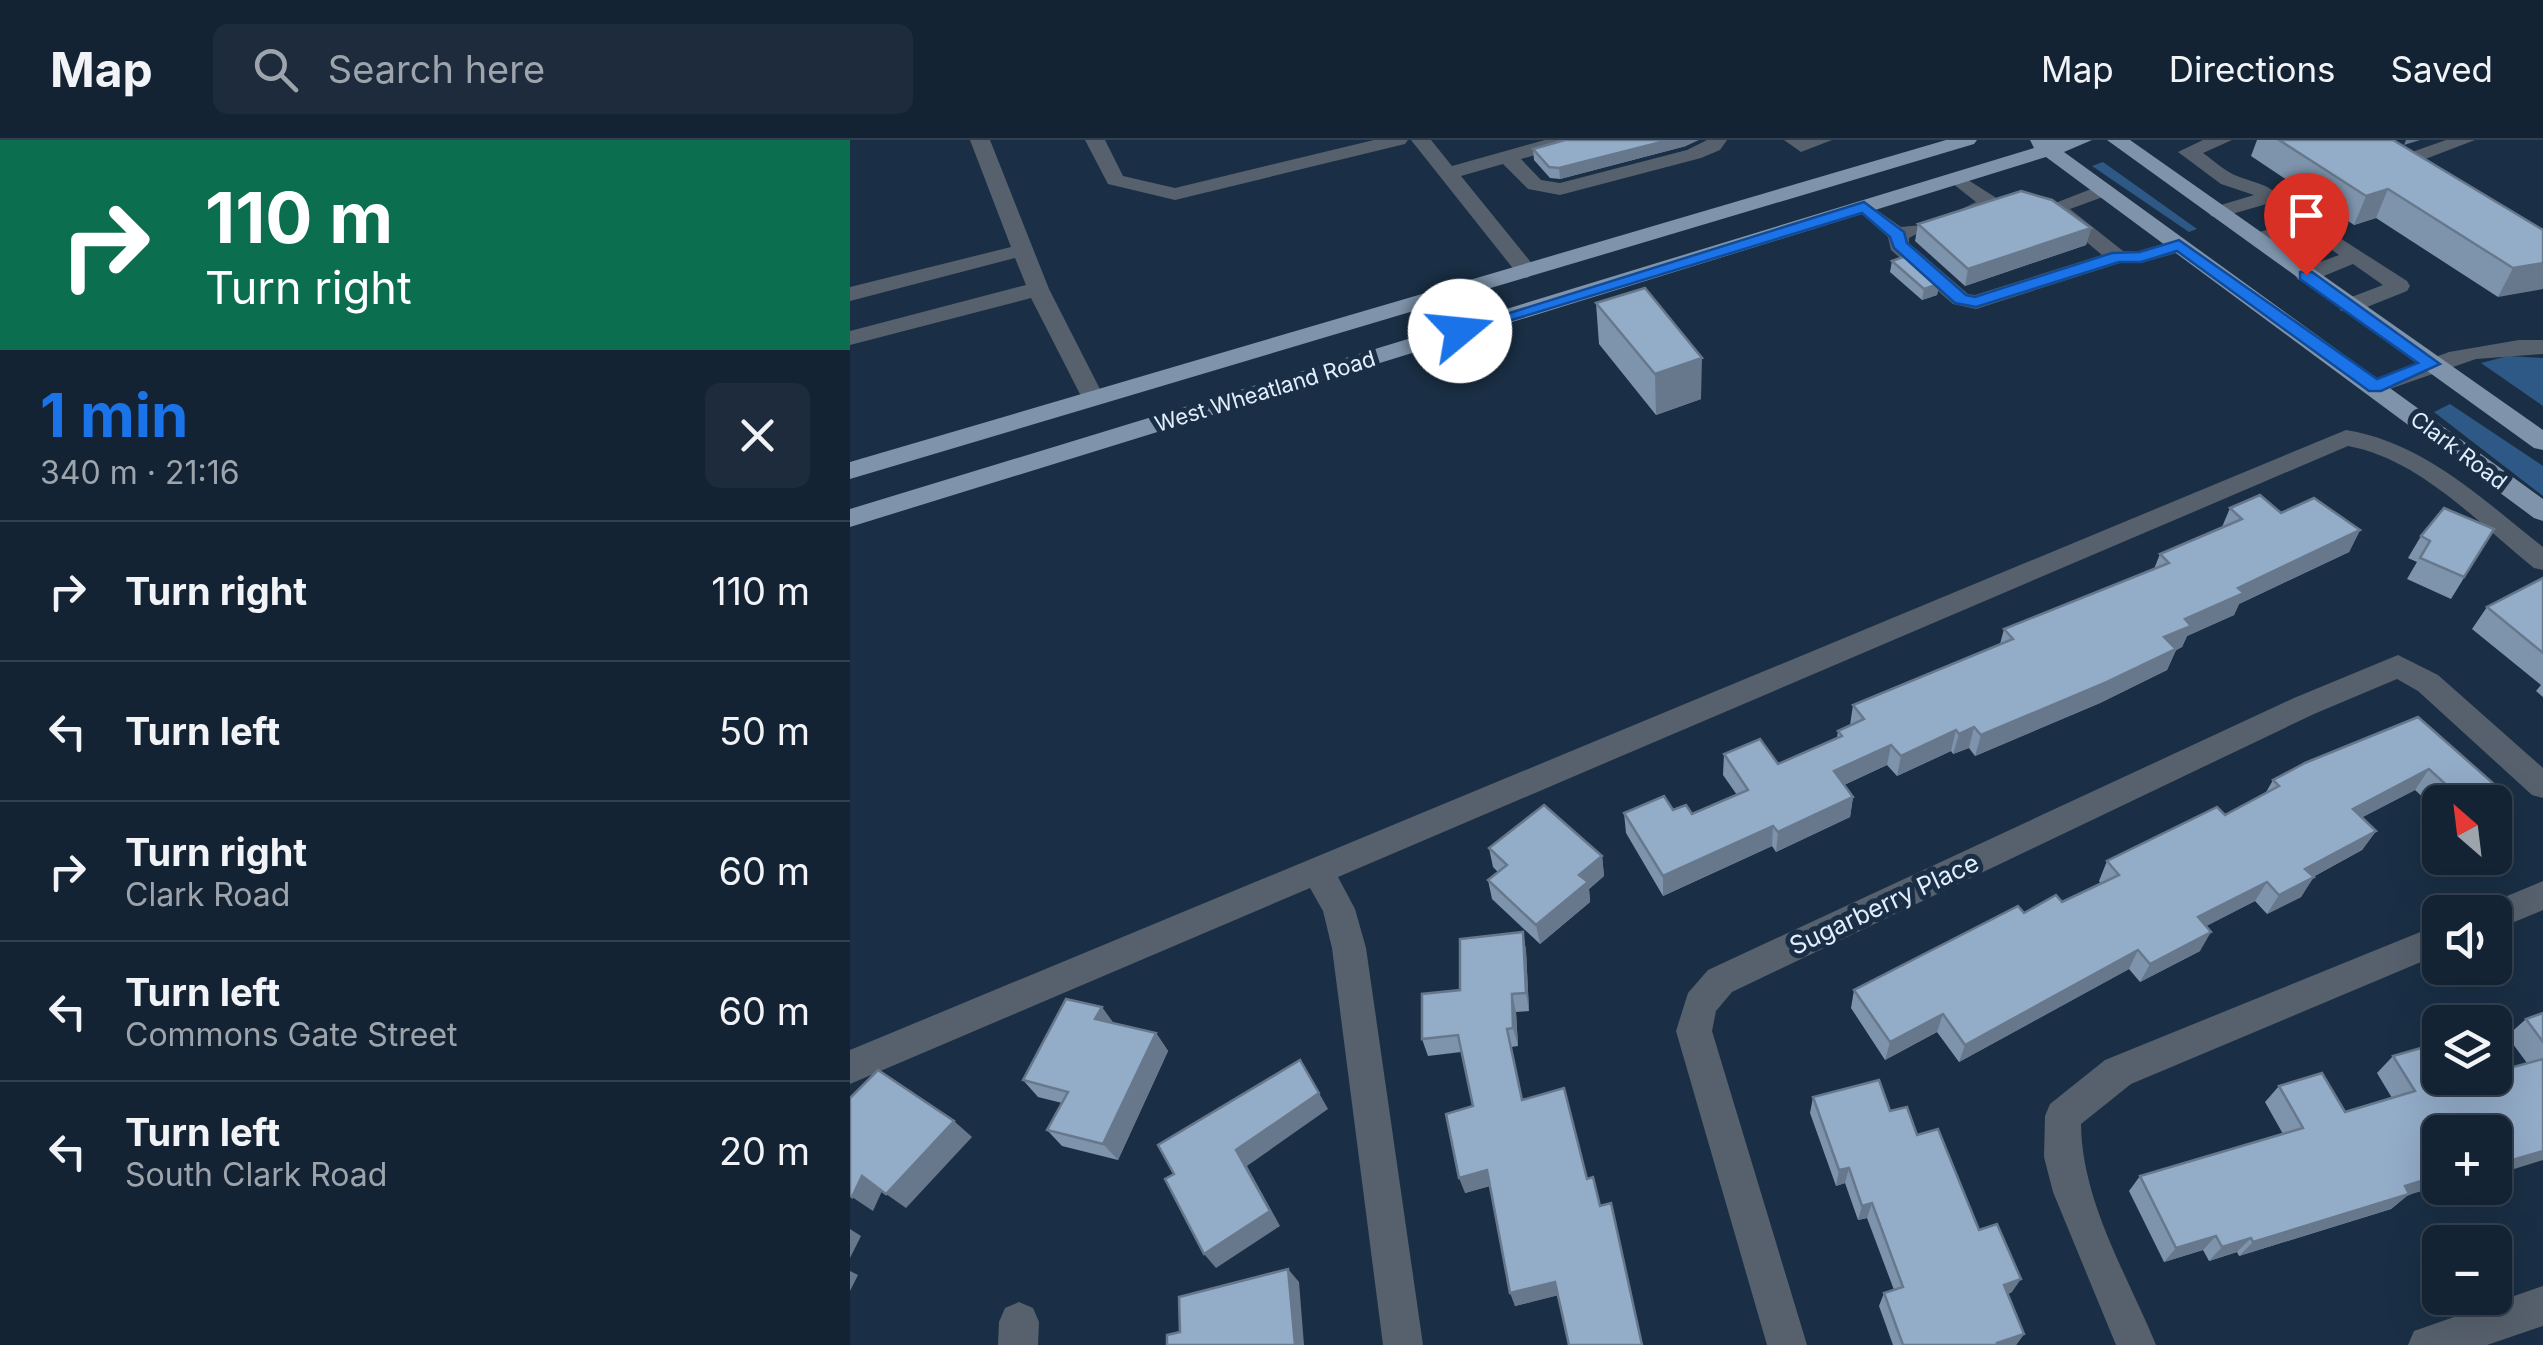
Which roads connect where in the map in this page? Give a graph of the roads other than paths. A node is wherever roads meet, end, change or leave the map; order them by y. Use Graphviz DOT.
graph roads {
  1 [pos="980,140"];
  2 [pos="1095,140"];
  3 [pos="1398,140"];
  4 [pos="1421,140"];
  5 [pos="1566,140"];
  6 [pos="1717,140"];
  7 [pos="1794,140"];
  8 [pos="1822,140"];
  9 [pos="1968,140"];
  10 [pos="2082,140"];
  11 [pos="2117,140"];
  12 [pos="2375,140"];
  13 [pos="2466,140"];
  14 [pos="2042,145"];
  15 [pos="2206,147"];
  16 [pos="1518,149"];
  17 [pos="1448,173"];
  18 [pos="2165,174"];
  19 [pos="1957,178"];
  20 [pos="2104,190"];
  21 [pos="2009,199"];
  22 [pos="2055,206"];
  23 [pos="1864,207"];
  24 [pos="2218,212"];
  25 [pos="1898,235"];
  26 [pos="2258,240"];
  27 [pos="2179,245"];
  28 [pos="1022,250"];
  29 [pos="2355,256"];
  30 [pos="2118,257"];
  31 [pos="1527,271"];
  32 [pos="2306,275"];
  33 [pos="1038,289"];
  34 [pos="850,294"];
  35 [pos="1552,303"];
  36 [pos="2349,306"];
  37 [pos="850,338"];
  38 [pos="2543,347"];
  39 [pos="2431,364"];
  40 [pos="2375,387"];
  41 [pos="1094,399"];
  42 [pos="1114,437"];
  43 [pos="2543,442"];
  44 [pos="850,471"];
  45 [pos="2543,512"];
  46 [pos="850,518"];
  47 [pos="2543,561"];
  48 [pos="2543,786"];
  49 [pos="1317,870"];
  50 [pos="2543,895"];
  51 [pos="2512,909"];
  52 [pos="2422,946"];
  53 [pos="850,1066"];
  54 [pos="2543,1306"];
  55 [pos="1403,1345"];
  56 [pos="1787,1345"];
  57 [pos="2136,1345"];
  58 [pos="2428,1345"];
  1 -- 28 [label="street"];
  2 -- 3 [label="street"];
  4 -- 17 [label="street"];
  5 -- 16 [label="street"];
  6 -- 16 [label="street"];
  7 -- 8 [label="street"];
  9 -- 31 [label="main road, West Wheatland Road"];
  10 -- 14 [label="main road, West Wheatland Road"];
  11 -- 18 [label="main road"];
  12 -- 13 [label="street"];
  14 -- 19 [label="main road, West Wheatland Road"];
  14 -- 20 [label="main road, Clark Road"];
  15 -- 18 [label="street"];
  15 -- 24 [label="street"];
  16 -- 17 [label="street"];
  17 -- 31 [label="street"];
  18 -- 24 [label="main road"];
  19 -- 21 [label="street"];
  19 -- 23 [label="main road, West Wheatland Road"];
  20 -- 22 [label="street"];
  20 -- 27 [label="main road, Clark Road"];
  21 -- 22 [label="street"];
  21 -- 25 [label="street"];
  22 -- 30 [label="street"];
  23 -- 25 [label="street"];
  23 -- 35 [label="main road, West Wheatland Road"];
  24 -- 26 [label="main road"];
  25 -- 30 [label="street"];
  26 -- 29 [label="street"];
  26 -- 32 [label="main road"];
  27 -- 30 [label="street"];
  27 -- 40 [label="main road, Clark Road"];
  28 -- 33 [label="street"];
  28 -- 34 [label="street"];
  29 -- 32 [label="street"];
  29 -- 36 [label="street"];
  31 -- 35 [label="main road"];
  31 -- 41 [label="main road, West Wheatland Road"];
  32 -- 36 [label="main road"];
  33 -- 37 [label="street"];
  33 -- 41 [label="street"];
  35 -- 42 [label="main road, West Wheatland Road"];
  36 -- 39 [label="main road"];
  38 -- 39 [label="street"];
  39 -- 40 [label="street"];
  39 -- 43 [label="main road"];
  40 -- 45 [label="main road, Clark Road"];
  41 -- 42 [label="main road"];
  41 -- 44 [label="main road, West Wheatland Road"];
  42 -- 46 [label="main road, West Wheatland Road"];
  47 -- 49 [label="street"];
  48 -- 56 [label="street, Sugarberry Place"];
  49 -- 53 [label="street"];
  49 -- 55 [label="street"];
  50 -- 51 [label="street"];
  52 -- 57 [label="street"];
  54 -- 58 [label="street"];
}
